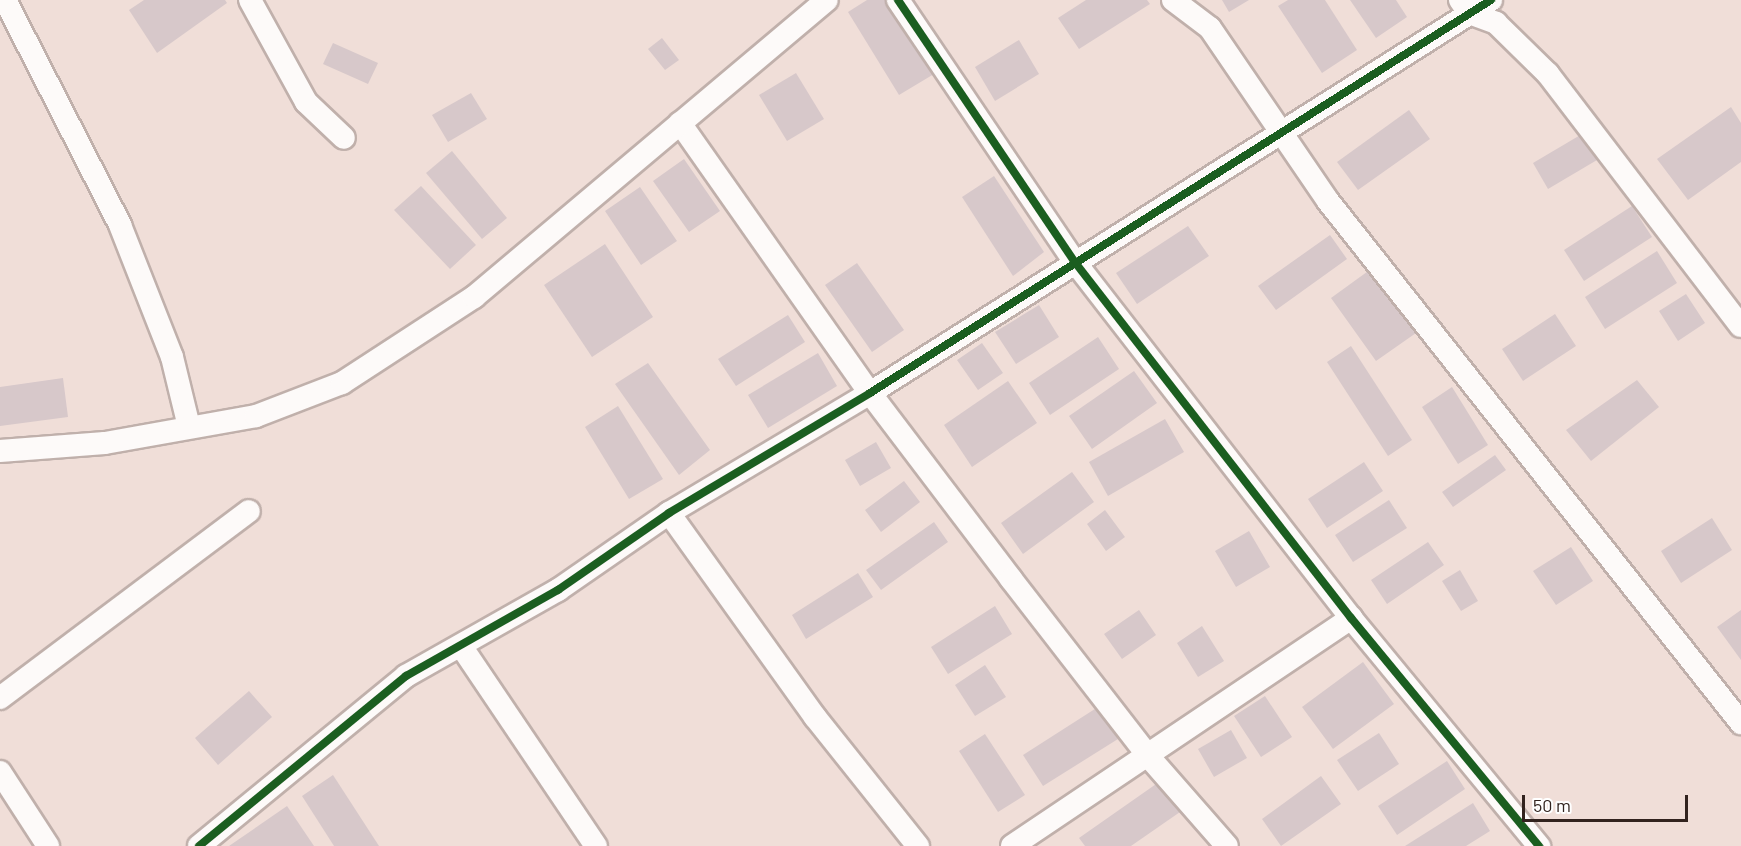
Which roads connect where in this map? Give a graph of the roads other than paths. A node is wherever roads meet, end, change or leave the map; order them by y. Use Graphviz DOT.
graph roads {
  1 [pos="5,0"];
  2 [pos="250,0"];
  3 [pos="827,0"];
  4 [pos="898,0"];
  5 [pos="1173,0"];
  6 [pos="1491,0"];
  7 [pos="1464,6"];
  8 [pos="680,123"];
  9 [pos="1280,134"];
  10 [pos="344,138"];
  11 [pos="1074,261"];
  12 [pos="1741,326"];
  13 [pos="870,393"];
  14 [pos="189,427"];
  15 [pos="0,451"];
  16 [pos="249,511"];
  17 [pos="669,513"];
  18 [pos="1351,618"];
  19 [pos="461,646"];
  20 [pos="0,698"];
  21 [pos="1741,723"];
  22 [pos="1149,758"];
  23 [pos="0,772"];
  24 [pos="48,846"];
  25 [pos="199,846"];
  26 [pos="596,846"];
  27 [pos="918,846"];
  28 [pos="1011,846"];
  29 [pos="1227,846"];
  30 [pos="1539,846"];
  1 -- 14 [label="street"];
  2 -- 10 [label="street"];
  3 -- 8 [label="street"];
  4 -- 11 [label="street"];
  5 -- 9 [label="street"];
  6 -- 7 [label="street"];
  7 -- 9 [label="street"];
  7 -- 12 [label="street"];
  8 -- 13 [label="street"];
  8 -- 14 [label="street"];
  9 -- 11 [label="street"];
  9 -- 21 [label="street"];
  11 -- 13 [label="street"];
  11 -- 18 [label="street"];
  13 -- 17 [label="street"];
  13 -- 22 [label="street"];
  14 -- 15 [label="street"];
  16 -- 20 [label="street"];
  17 -- 19 [label="street"];
  17 -- 27 [label="street"];
  18 -- 22 [label="street"];
  18 -- 30 [label="street"];
  19 -- 25 [label="street"];
  19 -- 26 [label="street"];
  22 -- 28 [label="street"];
  22 -- 29 [label="street"];
  23 -- 24 [label="street"];
}
